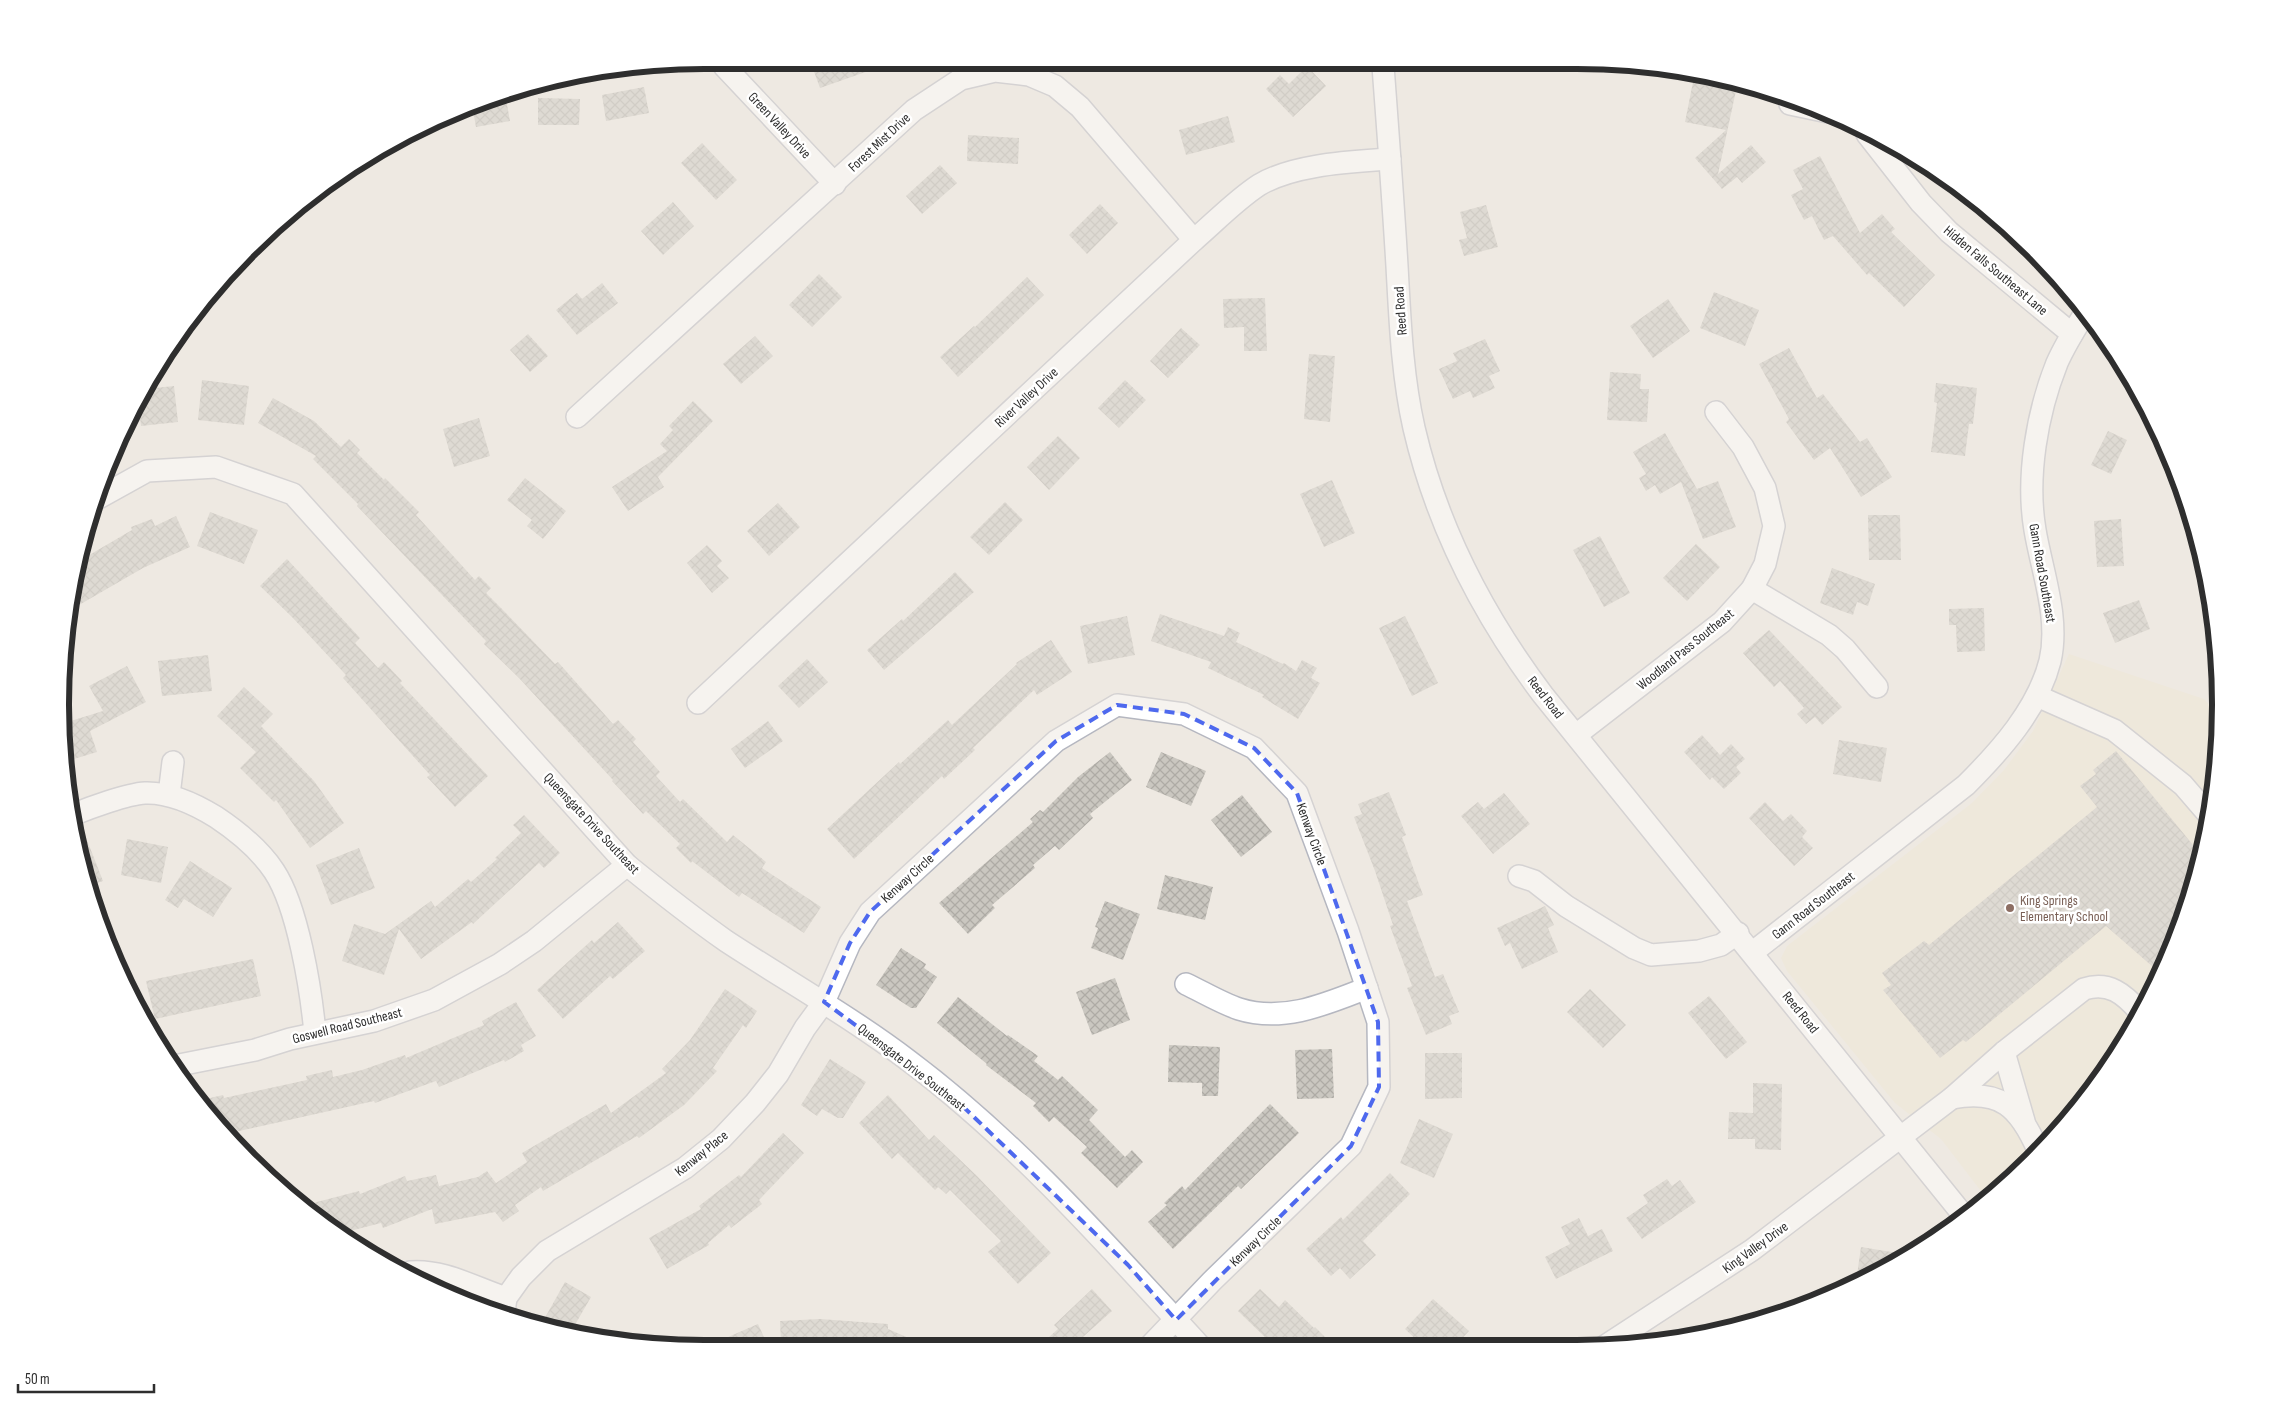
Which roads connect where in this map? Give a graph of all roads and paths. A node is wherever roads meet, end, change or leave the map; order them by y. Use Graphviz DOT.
graph roads {
  1 [pos="727,69"];
  2 [pos="1383,69"];
  3 [pos="1874,143"];
  4 [pos="1390,159"];
  5 [pos="835,184"];
  6 [pos="1194,240"];
  7 [pos="2082,318"];
  8 [pos="2072,334"];
  9 [pos="1716,412"];
  10 [pos="577,417"];
  11 [pos="104,495"];
  12 [pos="1752,589"];
  13 [pos="1877,687"];
  14 [pos="2037,696"];
  15 [pos="698,703"];
  16 [pos="1576,735"];
  17 [pos="173,762"];
  18 [pos="169,796"];
  19 [pos="2203,809"];
  20 [pos="78,813"];
  21 [pos="628,865"];
  22 [pos="1519,876"];
  23 [pos="1738,933"];
  24 [pos="850,943"];
  25 [pos="1753,952"];
  26 [pos="1186,984"];
  27 [pos="1367,988"];
  28 [pos="824,1002"];
  29 [pos="2135,1007"];
  30 [pos="315,1033"];
  31 [pos="2004,1052"];
  32 [pos="181,1065"];
  33 [pos="1952,1098"];
  34 [pos="2024,1121"];
  35 [pos="1900,1136"];
  36 [pos="2035,1144"];
  37 [pos="1960,1212"];
  38 [pos="416,1271"];
  39 [pos="505,1305"];
  40 [pos="1176,1320"];
  41 [pos="1616,1339"];
  42 [pos="1156,1340"];
  43 [pos="1194,1340"];
  1 -- 5 [label="street, Green Valley Drive"];
  2 -- 4 [label="street, Reed Road"];
  3 -- 8 [label="street, Hidden Falls Southeast Lane"];
  4 -- 6 [label="street, River Valley Drive"];
  4 -- 16 [label="street, Reed Road"];
  5 -- 6 [label="street, Forest Mist Drive"];
  5 -- 10 [label="street, Forest Mist Drive"];
  6 -- 15 [label="street, River Valley Drive"];
  7 -- 8 [label="street, Gann Road Southeast"];
  8 -- 14 [label="street, Gann Road Southeast"];
  9 -- 12 [label="street, Woodland Pass Southeast"];
  11 -- 21 [label="street, Queensgate Drive Southeast"];
  12 -- 13 [label="street"];
  12 -- 16 [label="street, Woodland Pass Southeast"];
  14 -- 19 [label="street"];
  14 -- 25 [label="street, Gann Road Southeast"];
  16 -- 23 [label="street, Reed Road"];
  17 -- 18 [label="street"];
  18 -- 20 [label="street"];
  18 -- 30 [label="street"];
  21 -- 28 [label="street, Queensgate Drive Southeast"];
  21 -- 30 [label="street, Goswell Road Southeast"];
  22 -- 23 [label="street"];
  23 -- 25 [label="street, Reed Road"];
  24 -- 27 [label="street, Kenway Circle"];
  24 -- 28 [label="street, Kenway Place"];
  25 -- 35 [label="street, Reed Road"];
  26 -- 27 [label="street"];
  27 -- 40 [label="street, Kenway Circle"];
  28 -- 39 [label="street, Kenway Place"];
  28 -- 40 [label="street, Queensgate Drive Southeast"];
  29 -- 31 [label="street, King Valley Drive"];
  30 -- 32 [label="street, Goswell Road Southeast"];
  31 -- 33 [label="street, King Valley Drive"];
  31 -- 34 [label="street"];
  33 -- 34 [label="street"];
  33 -- 35 [label="street, King Valley Drive"];
  34 -- 36 [label="street"];
  35 -- 37 [label="street, Reed Road"];
  35 -- 41 [label="street, King Valley Drive"];
  38 -- 39 [label="street"];
  40 -- 42 [label="street, Kenway Circle"];
  40 -- 43 [label="street, Queensgate Drive Southeast"];
}
